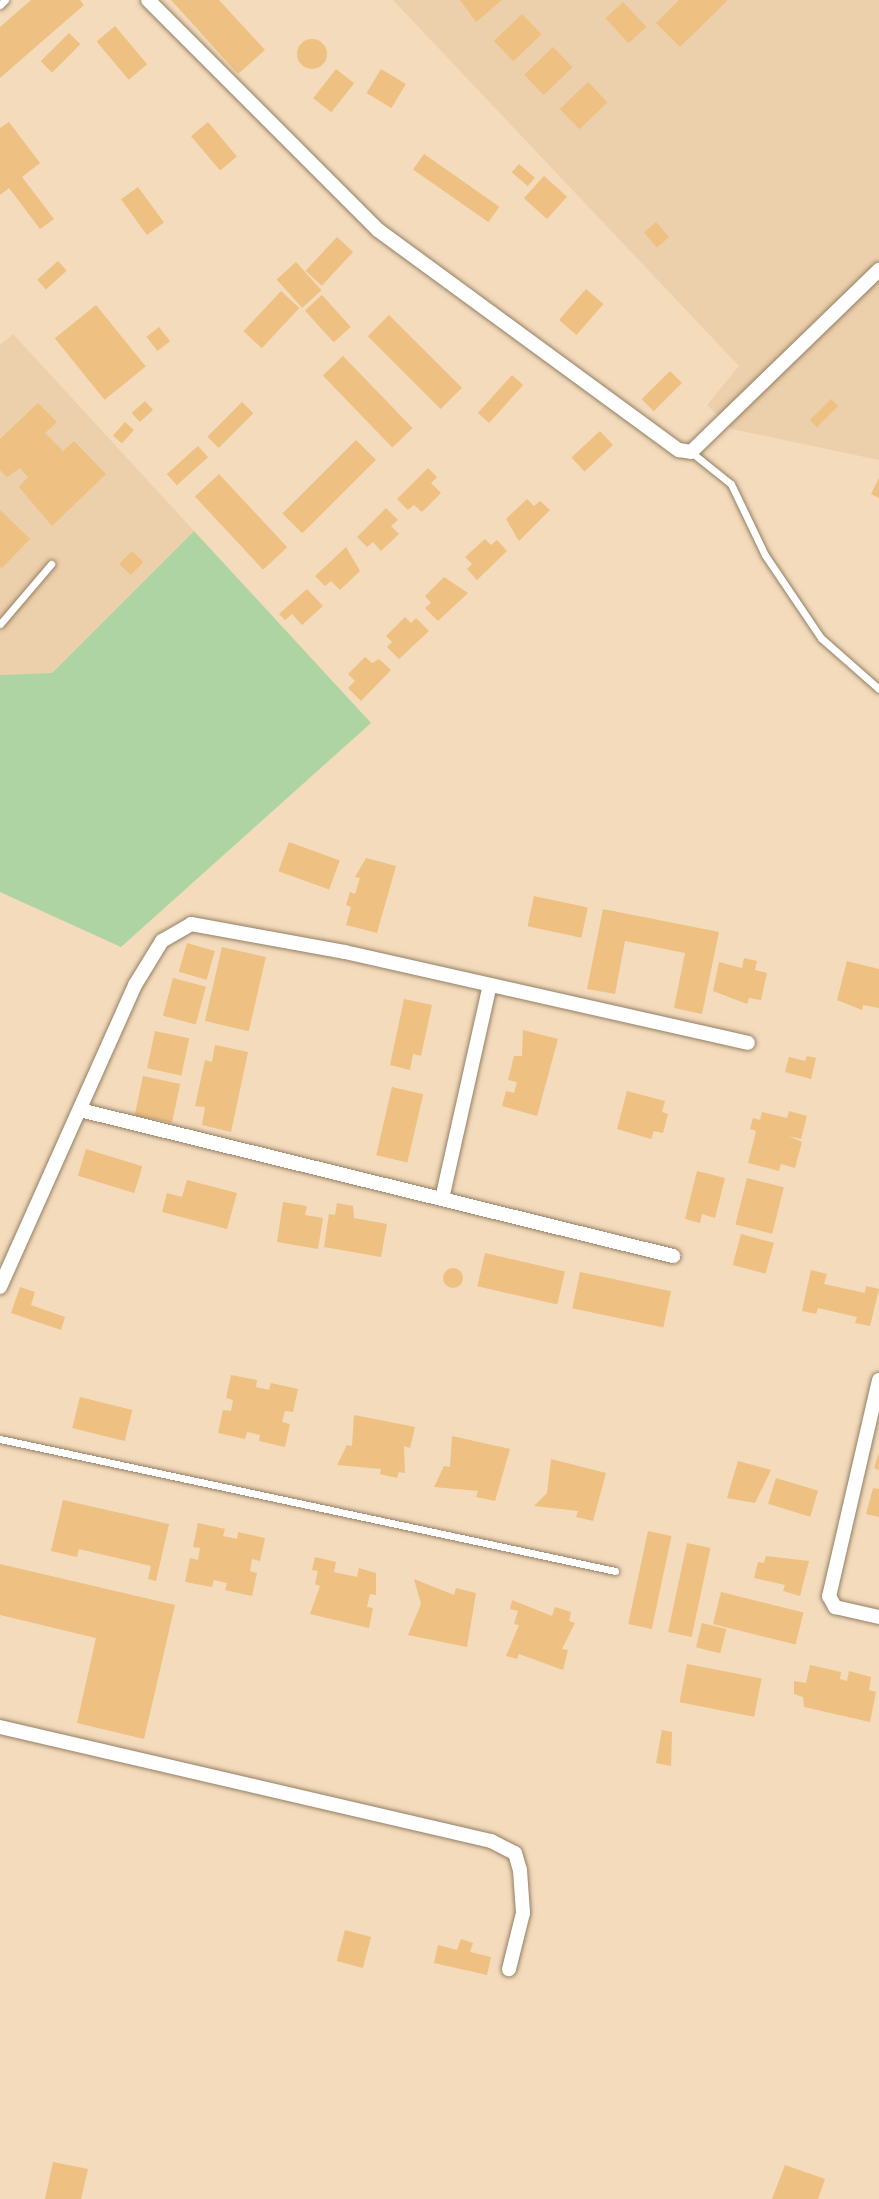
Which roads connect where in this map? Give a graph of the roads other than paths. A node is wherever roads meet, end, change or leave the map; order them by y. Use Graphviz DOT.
graph roads {
  1 [pos="5,0"];
  2 [pos="148,0"];
  3 [pos="0,5"];
  4 [pos="879,270"];
  5 [pos="691,452"];
  6 [pos="51,564"];
  7 [pos="0,624"];
  8 [pos="879,689"];
  9 [pos="490,985"];
  10 [pos="748,1043"];
  11 [pos="80,1110"];
  12 [pos="442,1199"];
  13 [pos="673,1256"];
  14 [pos="0,1287"];
  15 [pos="879,1380"];
  16 [pos="0,1438"];
  17 [pos="615,1571"];
  18 [pos="879,1617"];
  19 [pos="0,1727"];
  20 [pos="508,1969"];
  1 -- 3 [label="lane"];
  2 -- 5 [label="street"];
  4 -- 5 [label="street"];
  5 -- 8 [label="lane"];
  6 -- 7 [label="lane"];
  9 -- 10 [label="street"];
  9 -- 11 [label="street"];
  9 -- 12 [label="street"];
  11 -- 12 [label="street"];
  11 -- 14 [label="street"];
  12 -- 13 [label="street"];
  15 -- 18 [label="street"];
  16 -- 17 [label="lane"];
  19 -- 20 [label="street"];
}
